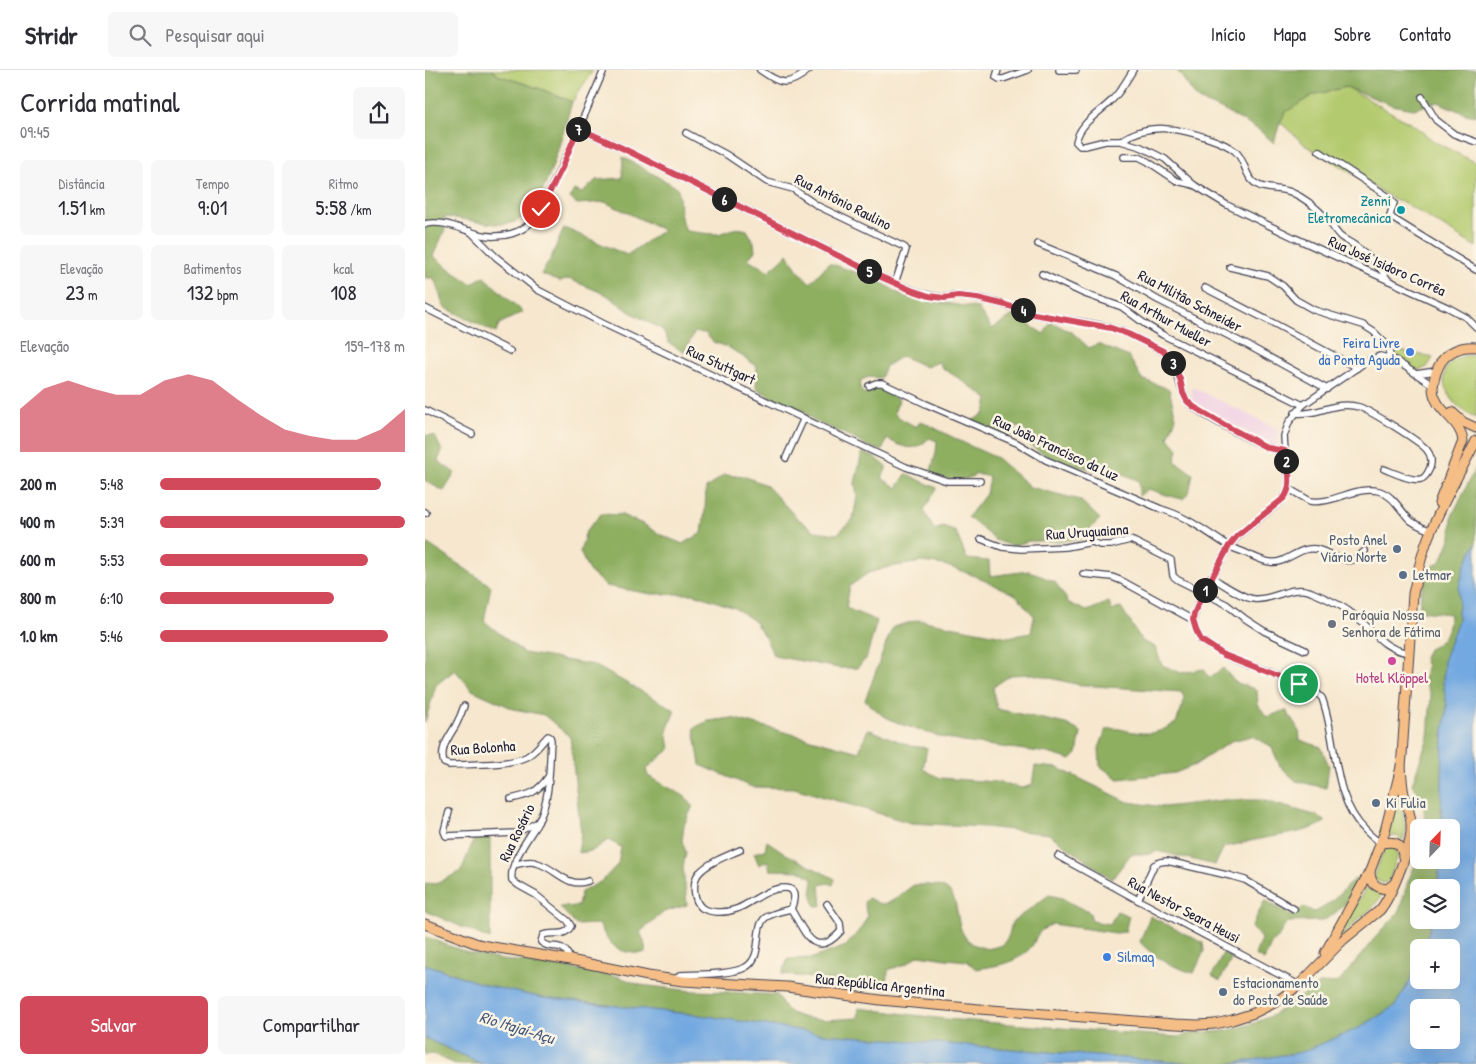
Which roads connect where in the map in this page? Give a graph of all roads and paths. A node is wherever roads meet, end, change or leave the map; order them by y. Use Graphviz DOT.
graph roads {
  1 [pos="604,70"];
  2 [pos="760,70"];
  3 [pos="809,70"];
  4 [pos="998,70"];
  5 [pos="1028,70"];
  6 [pos="1059,70"];
  7 [pos="1076,70"];
  8 [pos="1133,70"];
  9 [pos="1422,97"];
  10 [pos="578,128"];
  11 [pos="686,133"];
  12 [pos="1121,141"];
  13 [pos="1476,142"];
  14 [pos="1319,151"];
  15 [pos="1124,156"];
  16 [pos="1194,185"];
  17 [pos="425,224"];
  18 [pos="470,231"];
  19 [pos="1038,244"];
  20 [pos="1230,267"];
  21 [pos="1476,270"];
  22 [pos="1041,274"];
  23 [pos="1388,280"];
  24 [pos="895,283"];
  25 [pos="1205,288"];
  26 [pos="425,308"];
  27 [pos="1476,327"];
  28 [pos="1476,347"];
  29 [pos="510,351"];
  30 [pos="1388,357"];
  31 [pos="1357,368"];
  32 [pos="1437,371"];
  33 [pos="1416,374"];
  34 [pos="869,386"];
  35 [pos="1434,386"];
  36 [pos="1327,389"];
  37 [pos="1303,405"];
  38 [pos="425,410"];
  39 [pos="1295,413"];
  40 [pos="804,418"];
  41 [pos="1474,428"];
  42 [pos="472,434"];
  43 [pos="1476,441"];
  44 [pos="1285,451"];
  45 [pos="786,458"];
  46 [pos="1384,468"];
  47 [pos="980,481"];
  48 [pos="1289,489"];
  49 [pos="1436,519"];
  50 [pos="1431,531"];
  51 [pos="981,539"];
  52 [pos="1229,546"];
  53 [pos="1365,551"];
  54 [pos="1083,574"];
  55 [pos="1211,577"];
  56 [pos="1204,592"];
  57 [pos="1193,620"];
  58 [pos="1305,650"];
  59 [pos="1409,653"];
  60 [pos="465,706"];
  61 [pos="548,736"];
  62 [pos="1401,767"];
  63 [pos="549,776"];
  64 [pos="511,799"];
  65 [pos="449,812"];
  66 [pos="539,821"];
  67 [pos="1381,843"];
  68 [pos="740,850"];
  69 [pos="1058,856"];
  70 [pos="1403,861"];
  71 [pos="514,864"];
  72 [pos="1370,871"];
  73 [pos="588,881"];
  74 [pos="1394,884"];
  75 [pos="1138,900"];
  76 [pos="827,904"];
  77 [pos="791,909"];
  78 [pos="1294,909"];
  79 [pos="425,924"];
  80 [pos="570,960"];
  81 [pos="1320,962"];
  82 [pos="675,980"];
  83 [pos="1299,985"];
  1 -- 10 [label="street"];
  2 -- 3 [label="street"];
  4 -- 5 [label="street"];
  6 -- 7 [label="street"];
  8 -- 12 [label="street, Rua José Isidoro Corrêa"];
  9 -- 13 [label="street"];
  10 -- 18 [label="street"];
  10 -- 24 [label="street"];
  11 -- 24 [label="street, Rua Antônio Raulino"];
  12 -- 16 [label="street, Rua José Isidoro Corrêa"];
  12 -- 23 [label="street"];
  14 -- 21 [label="street"];
  15 -- 16 [label="street"];
  16 -- 23 [label="street, Rua José Isidoro Corrêa"];
  17 -- 18 [label="street"];
  18 -- 40 [label="street, Rua Stuttgart"];
  19 -- 36 [label="street, Rua Militão Schneider"];
  20 -- 30 [label="street"];
  22 -- 37 [label="street, Rua Arthur Mueller"];
  23 -- 27 [label="street, Rua José Isidoro Corrêa"];
  24 -- 44 [label="street"];
  25 -- 31 [label="street"];
  26 -- 29 [label="street"];
  28 -- 32 [label="main road"];
  30 -- 31 [label="street"];
  30 -- 33 [label="street"];
  31 -- 36 [label="street"];
  32 -- 33 [label="street"];
  32 -- 35 [label="main road"];
  33 -- 35 [label="street"];
  34 -- 52 [label="street, Rua João Francisco da Luz"];
  35 -- 41 [label="main road"];
  35 -- 49 [label="main road"];
  36 -- 37 [label="street"];
  37 -- 39 [label="street"];
  38 -- 42 [label="street"];
  39 -- 44 [label="street"];
  39 -- 46 [label="street"];
  40 -- 45 [label="street"];
  40 -- 47 [label="street, Rua Stuttgart"];
  43 -- 49 [label="main road, Rua República Argentina"];
  44 -- 48 [label="street"];
  48 -- 50 [label="street"];
  48 -- 52 [label="street"];
  49 -- 50 [label="main road, Rua República Argentina"];
  50 -- 59 [label="main road, Rua República Argentina"];
  51 -- 56 [label="street, Rua Uruguaiana"];
  52 -- 53 [label="street, Rua João Francisco da Luz"];
  52 -- 55 [label="street"];
  54 -- 57 [label="street"];
  55 -- 56 [label="street"];
  55 -- 59 [label="street"];
  56 -- 57 [label="street"];
  56 -- 58 [label="street"];
  57 -- 67 [label="street"];
  59 -- 62 [label="main road, Rua República Argentina"];
  60 -- 61 [label="street, Rua Bolonha"];
  61 -- 63 [label="street, Rua Rosário"];
  62 -- 67 [label="main road, Rua República Argentina"];
  62 -- 70 [label="main road, Rua República Argentina"];
  63 -- 64 [label="street"];
  63 -- 66 [label="street, Rua Rosário"];
  65 -- 66 [label="street"];
  66 -- 71 [label="street, Rua Rosário"];
  67 -- 70 [label="main road"];
  67 -- 72 [label="main road, Rua República Argentina"];
  68 -- 77 [label="street"];
  69 -- 75 [label="street, Rua Nestor Seara Heusi"];
  70 -- 74 [label="main road, Rua República Argentina"];
  71 -- 73 [label="street"];
  71 -- 80 [label="street, Rua Rosário"];
  72 -- 74 [label="main road"];
  72 -- 81 [label="main road, Rua República Argentina"];
  74 -- 81 [label="main road, Rua República Argentina"];
  75 -- 78 [label="street"];
  75 -- 83 [label="street, Rua Nestor Seara Heusi"];
  76 -- 77 [label="street"];
  77 -- 82 [label="street"];
  79 -- 80 [label="main road, Rua República Argentina"];
  80 -- 82 [label="main road, Rua República Argentina"];
  81 -- 83 [label="main road, Rua República Argentina"];
  82 -- 83 [label="main road, Rua República Argentina"];
}
